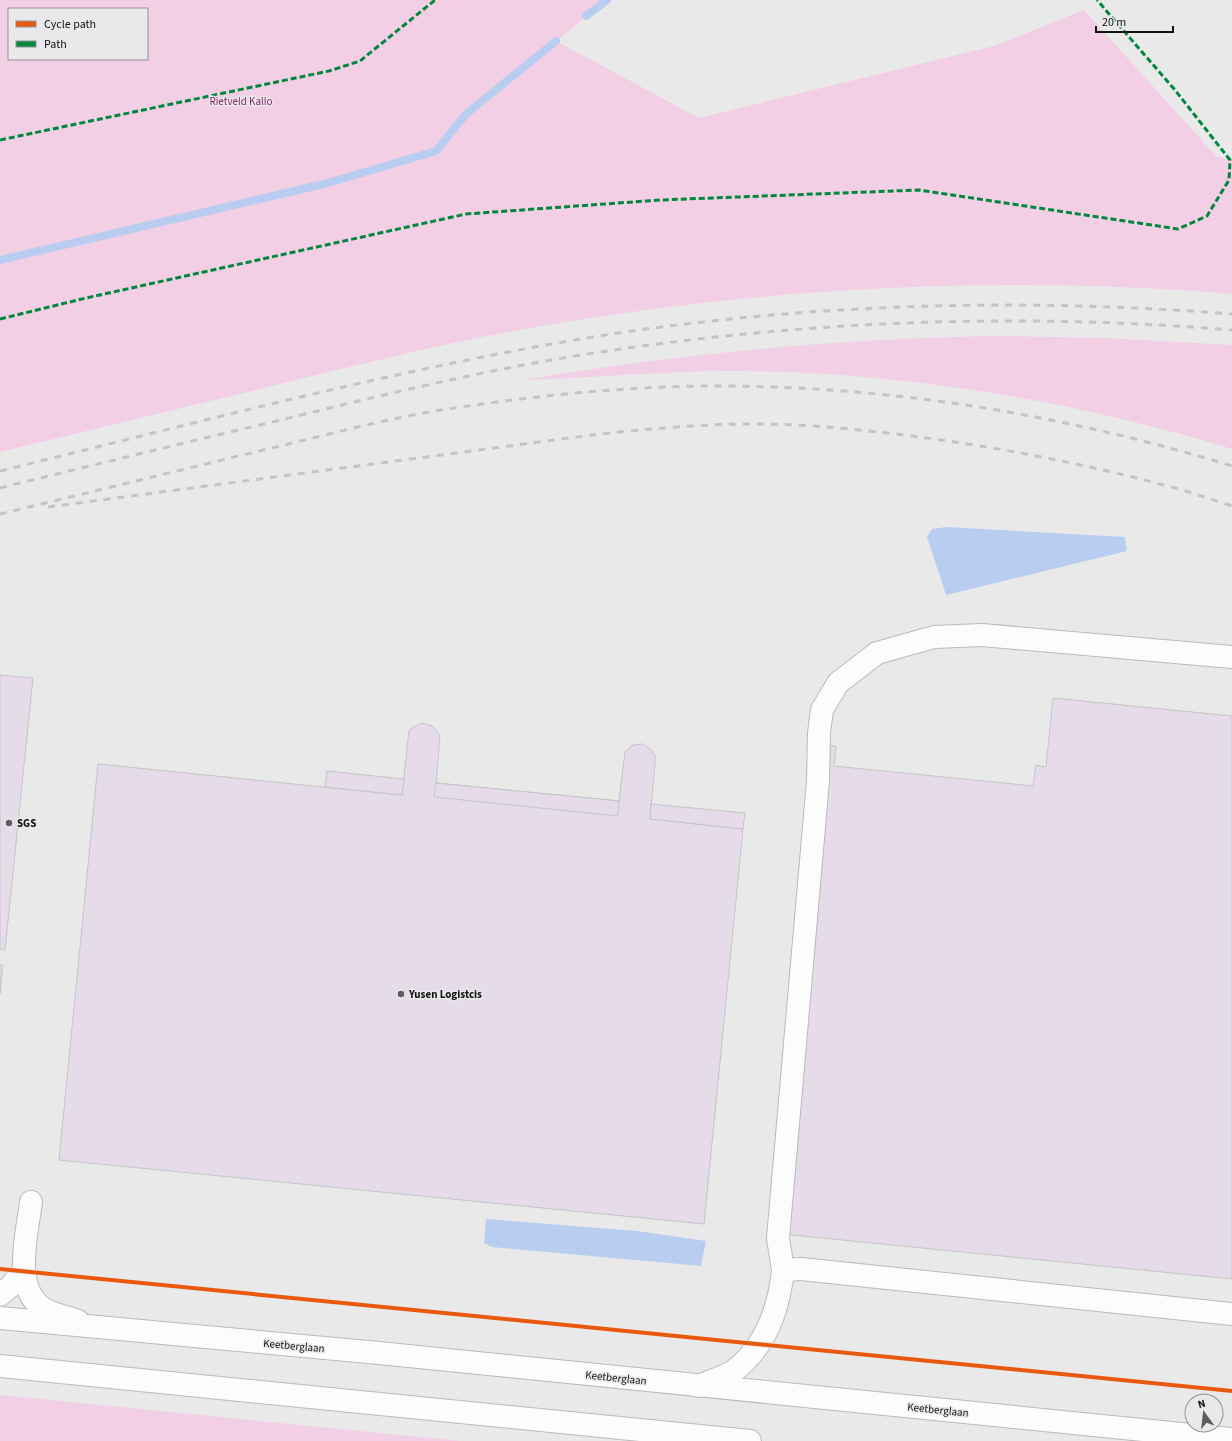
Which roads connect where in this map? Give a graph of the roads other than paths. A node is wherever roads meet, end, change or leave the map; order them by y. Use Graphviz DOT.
graph roads {
  1 [pos="1232,657"];
  2 [pos="30,1202"];
  3 [pos="783,1270"];
  4 [pos="23,1271"];
  5 [pos="0,1295"];
  6 [pos="1232,1314"];
  7 [pos="0,1318"];
  8 [pos="98,1327"];
  9 [pos="0,1366"];
  10 [pos="699,1386"];
  11 [pos="1232,1431"];
  12 [pos="1209,1436"];
  13 [pos="1232,1439"];
  14 [pos="750,1441"];
  1 -- 3 [label="main road"];
  2 -- 4 [label="main road"];
  3 -- 6 [label="main road"];
  3 -- 10 [label="main road"];
  4 -- 5 [label="main road"];
  4 -- 8 [label="main road"];
  7 -- 8 [label="main road, Keetberglaan"];
  8 -- 10 [label="main road, Keetberglaan"];
  9 -- 14 [label="main road"];
  10 -- 12 [label="main road, Keetberglaan"];
  11 -- 12 [label="main road"];
  12 -- 13 [label="main road, Keetberglaan"];
}
